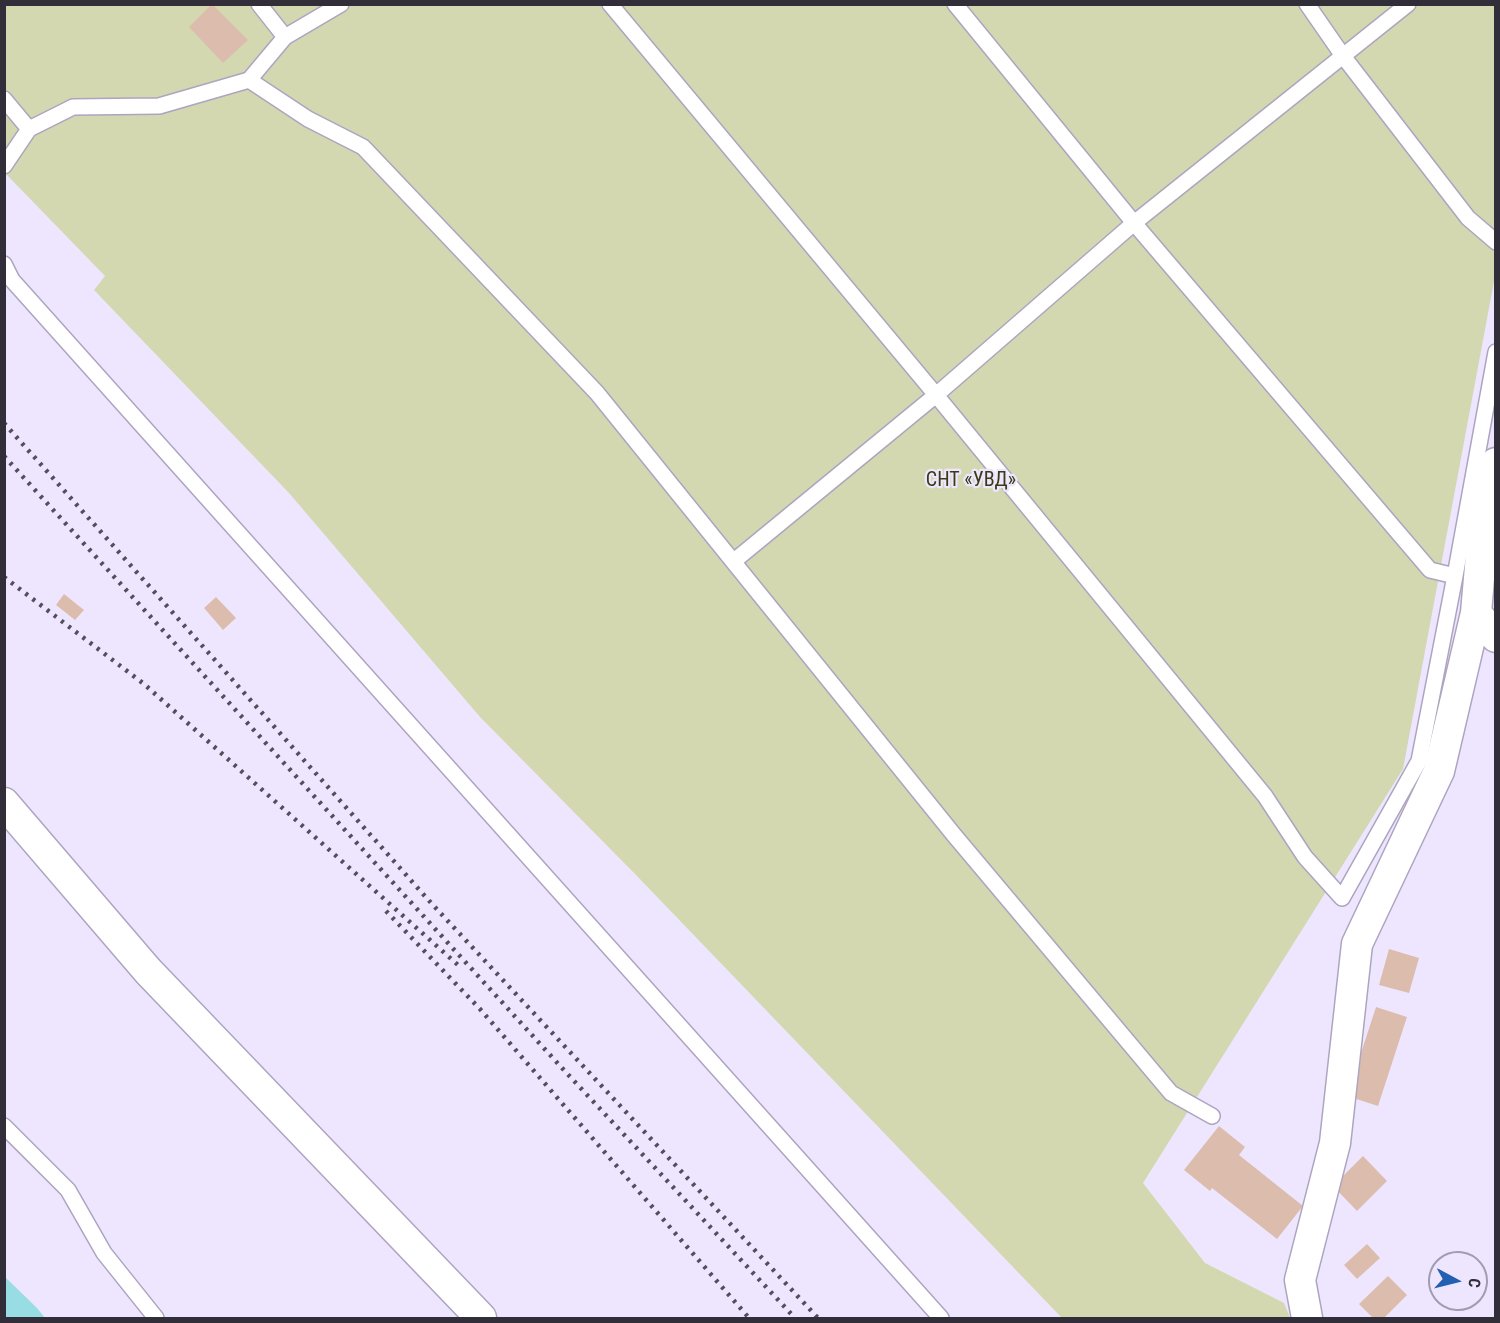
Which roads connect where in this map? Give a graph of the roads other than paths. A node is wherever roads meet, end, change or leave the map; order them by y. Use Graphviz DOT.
graph roads {
  1 [pos="260,4"];
  2 [pos="341,4"];
  3 [pos="610,4"];
  4 [pos="955,4"];
  5 [pos="1307,4"];
  6 [pos="1408,4"];
  7 [pos="285,37"];
  8 [pos="1343,56"];
  9 [pos="249,80"];
  10 [pos="4,99"];
  11 [pos="28,129"];
  12 [pos="4,166"];
  13 [pos="1134,223"];
  14 [pos="1496,242"];
  15 [pos="4,264"];
  16 [pos="1496,352"];
  17 [pos="936,395"];
  18 [pos="1496,463"];
  19 [pos="734,561"];
  20 [pos="1455,576"];
  21 [pos="1476,613"];
  22 [pos="1496,637"];
  23 [pos="4,803"];
  24 [pos="1212,1116"];
  25 [pos="4,1126"];
  26 [pos="156,1318"];
  27 [pos="480,1318"];
  28 [pos="941,1318"];
  29 [pos="1307,1318"];
  1 -- 7 [label="lane"];
  2 -- 7 [label="lane"];
  3 -- 17 [label="lane"];
  4 -- 13 [label="lane"];
  5 -- 8 [label="lane"];
  6 -- 8 [label="lane"];
  7 -- 9 [label="lane"];
  8 -- 13 [label="lane"];
  8 -- 14 [label="lane"];
  9 -- 11 [label="lane"];
  9 -- 19 [label="lane"];
  10 -- 11 [label="lane"];
  11 -- 12 [label="lane"];
  13 -- 17 [label="lane"];
  13 -- 20 [label="lane"];
  15 -- 28 [label="lane"];
  16 -- 20 [label="lane"];
  17 -- 19 [label="lane"];
  17 -- 20 [label="lane"];
  18 -- 21 [label="street"];
  19 -- 24 [label="lane"];
  21 -- 22 [label="street"];
  21 -- 29 [label="street"];
  23 -- 27 [label="street"];
  25 -- 26 [label="lane"];
}
